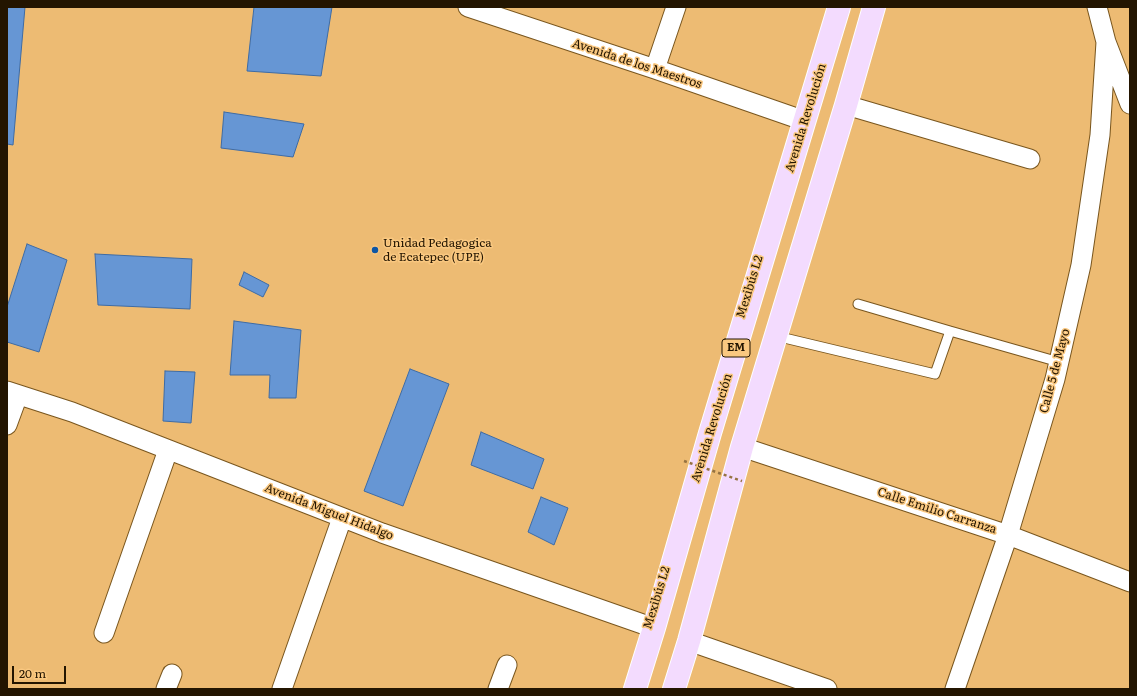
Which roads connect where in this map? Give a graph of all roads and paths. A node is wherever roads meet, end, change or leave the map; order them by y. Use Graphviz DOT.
graph roads {
  1 [pos="468,7"];
  2 [pos="676,7"];
  3 [pos="839,7"];
  4 [pos="847,7"];
  5 [pos="865,7"];
  6 [pos="874,7"];
  7 [pos="1096,7"];
  8 [pos="514,15"];
  9 [pos="1106,42"];
  10 [pos="849,60"];
  11 [pos="655,69"];
  12 [pos="1130,104"];
  13 [pos="846,105"];
  14 [pos="805,121"];
  15 [pos="825,144"];
  16 [pos="1030,160"];
  17 [pos="858,304"];
  18 [pos="950,331"];
  19 [pos="776,336"];
  20 [pos="1059,362"];
  21 [pos="12,393"];
  22 [pos="7,425"];
  23 [pos="742,447"];
  24 [pos="168,450"];
  25 [pos="684,461"];
  26 [pos="742,481"];
  27 [pos="342,518"];
  28 [pos="1008,535"];
  29 [pos="1130,582"];
  30 [pos="693,592"];
  31 [pos="654,628"];
  32 [pos="104,633"];
  33 [pos="689,641"];
  34 [pos="506,665"];
  35 [pos="282,689"];
  36 [pos="498,689"];
  37 [pos="635,689"];
  38 [pos="641,689"];
  39 [pos="674,689"];
  40 [pos="827,689"];
  41 [pos="955,689"];
  1 -- 8 [label="street, Avenida de los Maestros"];
  2 -- 11 [label="street"];
  3 -- 14 [label="main road, Avenida Revolución / EM"];
  4 -- 38 [label="lane, Mexibús L2"];
  5 -- 10 [label="lane"];
  6 -- 13 [label="main road"];
  7 -- 9 [label="street"];
  8 -- 11 [label="street, Avenida de los Maestros"];
  9 -- 12 [label="street"];
  9 -- 20 [label="street, Calle 5 de Mayo"];
  11 -- 14 [label="street, Avenida de los Maestros"];
  13 -- 16 [label="street"];
  13 -- 19 [label="main road"];
  14 -- 31 [label="main road, Avenida Revolución / EM"];
  15 -- 30 [label="lane"];
  17 -- 18 [label="lane"];
  18 -- 19 [label="lane"];
  18 -- 20 [label="lane"];
  19 -- 23 [label="main road"];
  20 -- 28 [label="street, Calle 5 de Mayo"];
  21 -- 22 [label="street"];
  21 -- 24 [label="street, Avenida Miguel Hidalgo"];
  23 -- 28 [label="street, Calle Emilio Carranza"];
  23 -- 33 [label="main road"];
  24 -- 27 [label="street, Avenida Miguel Hidalgo"];
  24 -- 32 [label="street"];
  25 -- 26 [label="path, bridge"];
  27 -- 31 [label="street, Avenida Miguel Hidalgo"];
  27 -- 35 [label="street"];
  28 -- 29 [label="street, Calle Emilio Carranza"];
  28 -- 41 [label="street, Calle 5 de Mayo"];
  31 -- 37 [label="main road, Avenida Revolución / EM"];
  33 -- 39 [label="main road"];
  33 -- 40 [label="street"];
  34 -- 36 [label="street"];
}
